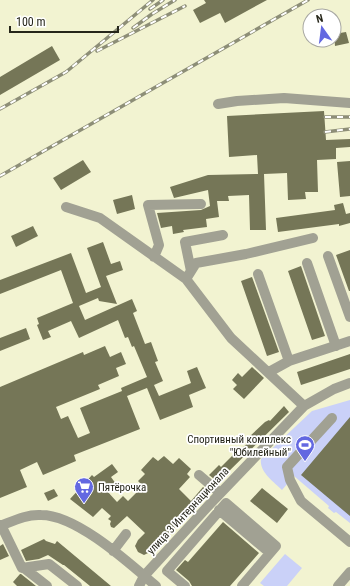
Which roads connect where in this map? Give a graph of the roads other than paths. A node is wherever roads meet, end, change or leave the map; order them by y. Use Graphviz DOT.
graph roads {
  1 [pos="350,103"];
  2 [pos="218,104"];
  3 [pos="201,204"];
  4 [pos="66,207"];
  5 [pos="223,235"];
  6 [pos="313,238"];
  7 [pos="328,256"];
  8 [pos="154,257"];
  9 [pos="307,263"];
  10 [pos="258,274"];
  11 [pos="188,275"];
  12 [pos="350,317"];
  13 [pos="350,341"];
  14 [pos="336,346"];
  15 [pos="289,361"];
  16 [pos="268,372"];
  17 [pos="350,383"];
  18 [pos="304,406"];
  19 [pos="332,418"];
  20 [pos="199,475"];
  21 [pos="220,493"];
  22 [pos="1,525"];
  23 [pos="126,534"];
  24 [pos="350,542"];
  25 [pos="113,551"];
  26 [pos="24,568"];
  27 [pos="350,572"];
  28 [pos="144,576"];
  29 [pos="47,586"];
  30 [pos="77,586"];
  31 [pos="140,586"];
  32 [pos="156,586"];
  33 [pos="185,586"];
  34 [pos="242,586"];
  35 [pos="338,586"];
  1 -- 2 [label="street"];
  3 -- 8 [label="street"];
  4 -- 8 [label="street"];
  5 -- 11 [label="street"];
  6 -- 11 [label="street"];
  7 -- 12 [label="street"];
  8 -- 11 [label="street"];
  9 -- 14 [label="street"];
  10 -- 15 [label="street"];
  11 -- 16 [label="street"];
  13 -- 14 [label="street"];
  14 -- 15 [label="street"];
  15 -- 16 [label="street"];
  16 -- 18 [label="street"];
  17 -- 18 [label="street, улица 3 Интернационала"];
  18 -- 21 [label="street, улица 3 Интернационала"];
  19 -- 24 [label="street"];
  20 -- 21 [label="street"];
  21 -- 28 [label="street, улица 3 Интернационала"];
  22 -- 25 [label="street"];
  22 -- 26 [label="street"];
  23 -- 25 [label="street"];
  25 -- 28 [label="street"];
  26 -- 29 [label="street"];
  26 -- 30 [label="street"];
  27 -- 35 [label="street"];
  28 -- 31 [label="street, улица 3 Интернационала"];
  28 -- 32 [label="street"];
  33 -- 34 [label="street"];
}
